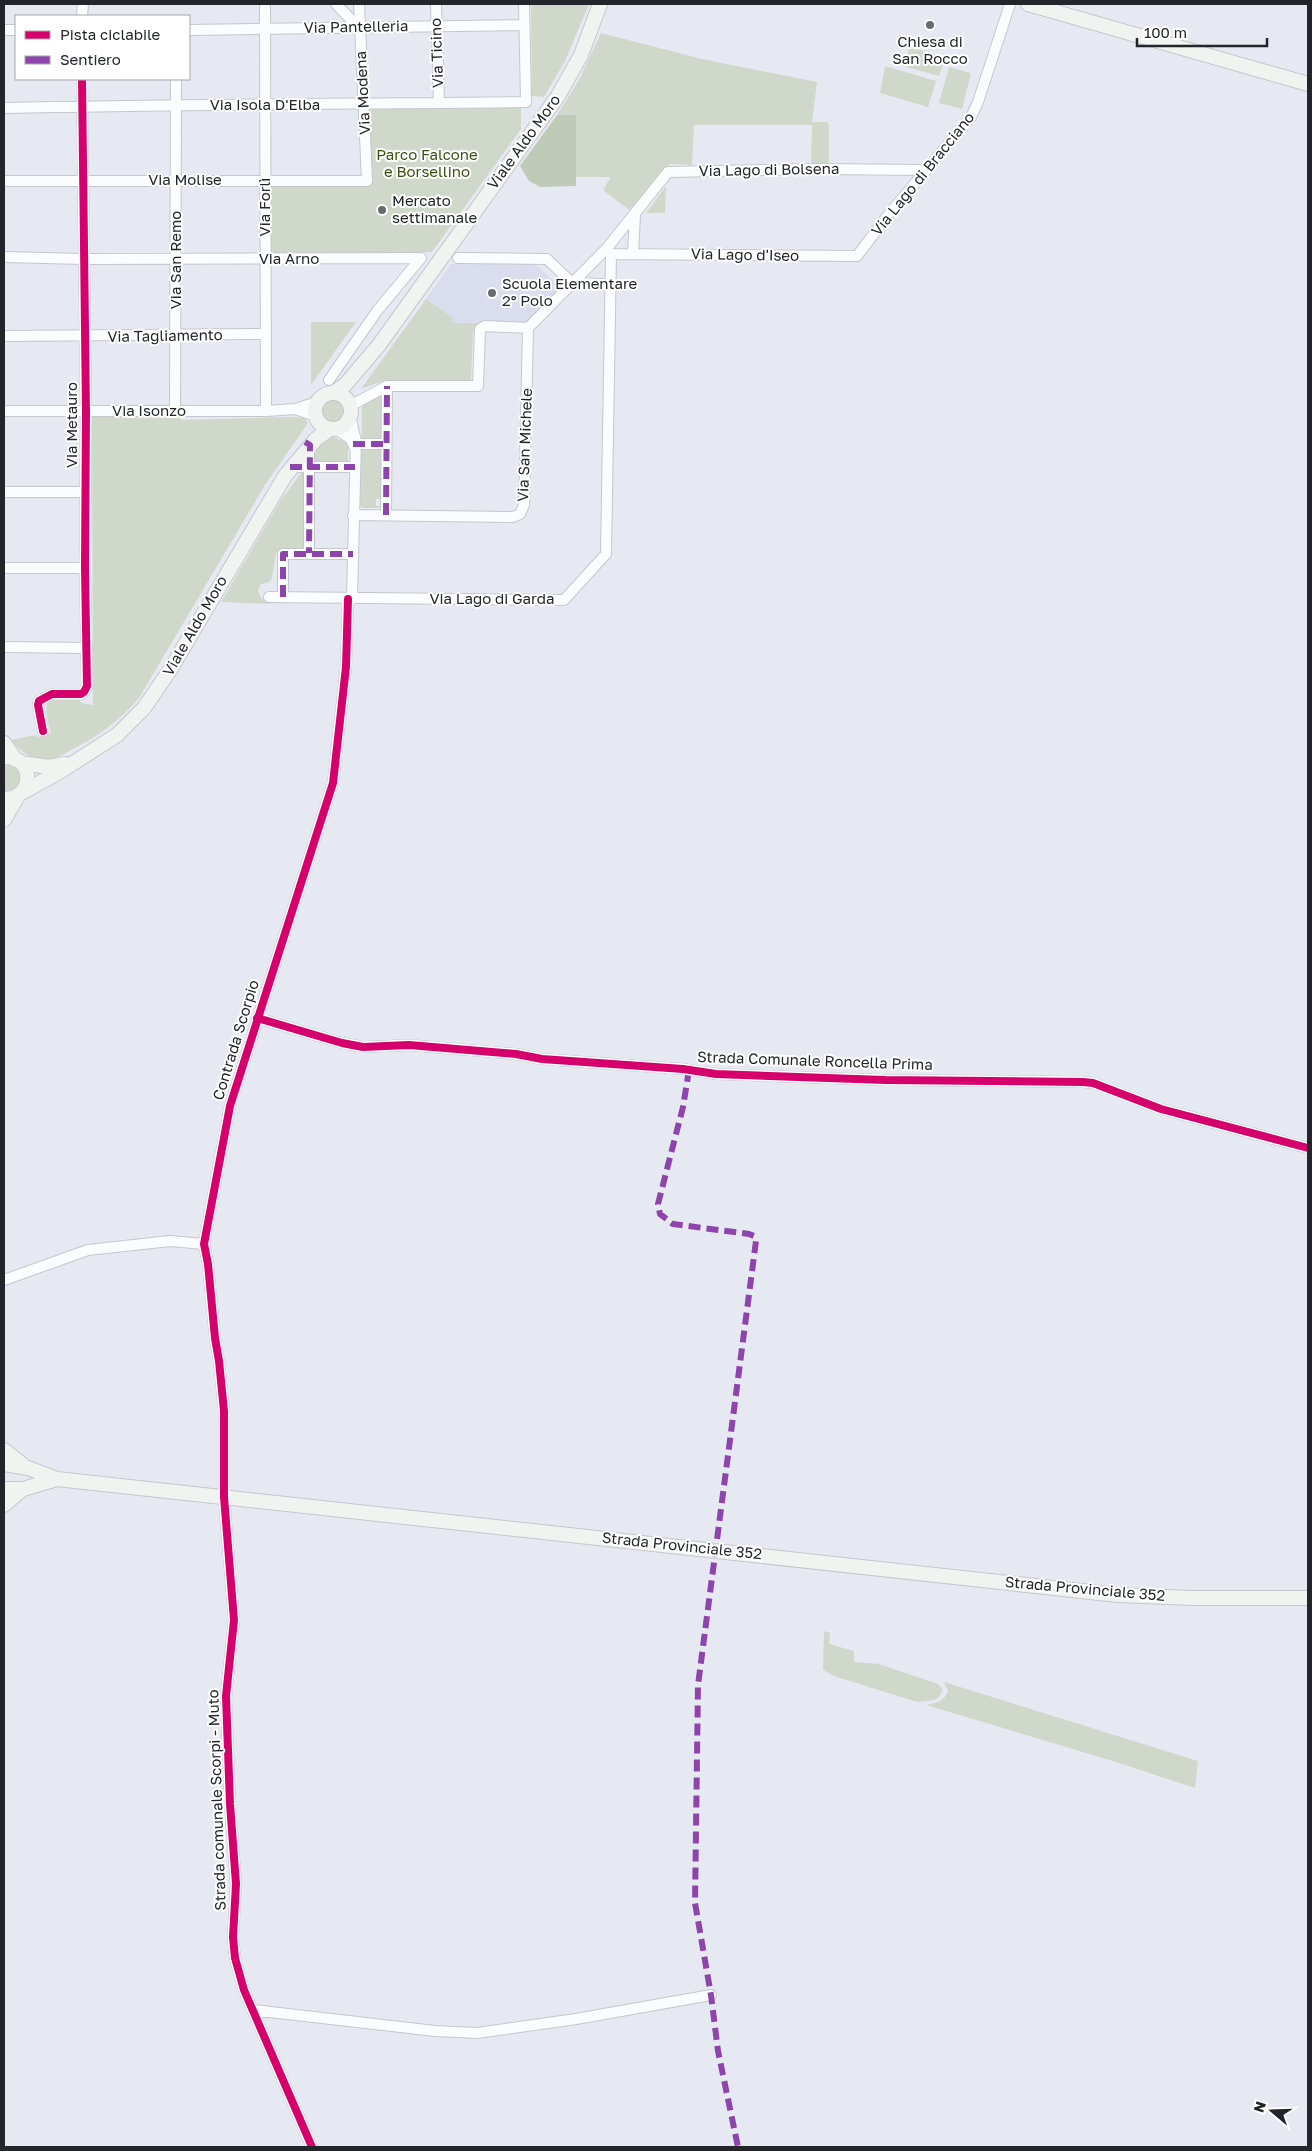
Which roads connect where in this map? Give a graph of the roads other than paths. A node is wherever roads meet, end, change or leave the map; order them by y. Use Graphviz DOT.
graph roads {
  1 [pos="265,4"];
  2 [pos="336,4"];
  3 [pos="359,4"];
  4 [pos="436,4"];
  5 [pos="524,4"];
  6 [pos="600,4"];
  7 [pos="1010,4"];
  8 [pos="1028,4"];
  9 [pos="524,25"];
  10 [pos="436,26"];
  11 [pos="265,28"];
  12 [pos="360,29"];
  13 [pos="190,30"];
  14 [pos="82,80"];
  15 [pos="176,80"];
  16 [pos="1308,84"];
  17 [pos="439,103"];
  18 [pos="176,104"];
  19 [pos="364,104"];
  20 [pos="83,106"];
  21 [pos="265,106"];
  22 [pos="4,108"];
  23 [pos="926,170"];
  24 [pos="84,180"];
  25 [pos="265,180"];
  26 [pos="4,181"];
  27 [pos="176,181"];
  28 [pos="367,181"];
  29 [pos="635,215"];
  30 [pos="609,251"];
  31 [pos="633,254"];
  32 [pos="857,256"];
  33 [pos="4,257"];
  34 [pos="458,258"];
  35 [pos="84,259"];
  36 [pos="177,259"];
  37 [pos="265,259"];
  38 [pos="571,282"];
  39 [pos="610,285"];
  40 [pos="528,328"];
  41 [pos="266,334"];
  42 [pos="176,335"];
  43 [pos="4,336"];
  44 [pos="85,337"];
  45 [pos="379,345"];
  46 [pos="331,386"];
  47 [pos="386,386"];
  48 [pos="350,408"];
  49 [pos="4,411"];
  50 [pos="175,411"];
  51 [pos="266,411"];
  52 [pos="86,412"];
  53 [pos="317,413"];
  54 [pos="333,429"];
  55 [pos="308,444"];
  56 [pos="386,444"];
  57 [pos="354,446"];
  58 [pos="310,467"];
  59 [pos="354,468"];
  60 [pos="289,470"];
  61 [pos="4,492"];
  62 [pos="86,492"];
  63 [pos="354,515"];
  64 [pos="386,516"];
  65 [pos="309,553"];
  66 [pos="353,554"];
  67 [pos="4,568"];
  68 [pos="85,568"];
  69 [pos="269,597"];
  70 [pos="283,597"];
  71 [pos="350,599"];
  72 [pos="4,646"];
  73 [pos="87,648"];
  74 [pos="43,731"];
  75 [pos="4,743"];
  76 [pos="84,757"];
  77 [pos="14,760"];
  78 [pos="15,796"];
  79 [pos="4,820"];
  80 [pos="257,1018"];
  81 [pos="1308,1148"];
  82 [pos="204,1244"];
  83 [pos="4,1280"];
  84 [pos="4,1450"];
  85 [pos="4,1464"];
  86 [pos="28,1468"];
  87 [pos="57,1479"];
  88 [pos="23,1488"];
  89 [pos="4,1489"];
  90 [pos="224,1497"];
  91 [pos="4,1505"];
  92 [pos="1308,1598"];
  93 [pos="711,1995"];
  94 [pos="253,2010"];
  95 [pos="312,2147"];
  1 -- 11 [label="street, Via Forlì"];
  2 -- 12 [label="street"];
  3 -- 12 [label="street, Via Modena"];
  4 -- 10 [label="street, Via Ticino"];
  5 -- 9 [label="street"];
  6 -- 45 [label="main road, Viale Aldo Moro"];
  7 -- 23 [label="street, Via Lago di Bracciano"];
  8 -- 16 [label="main road"];
  9 -- 10 [label="street, Via Pantelleria"];
  9 -- 17 [label="street, Via Isola D'Elba"];
  10 -- 12 [label="street, Via Pantelleria"];
  10 -- 17 [label="street, Via Ticino"];
  11 -- 12 [label="street, Via Pantelleria"];
  11 -- 13 [label="street, Via Pantelleria"];
  11 -- 21 [label="street, Via Forlì"];
  12 -- 19 [label="street, Via Modena"];
  14 -- 20 [label="street, Via Metauro"];
  15 -- 18 [label="street, Via San Remo"];
  17 -- 19 [label="street, Via Isola D'Elba"];
  18 -- 20 [label="street, Via Isola D'Elba"];
  18 -- 21 [label="street, Via Isola D'Elba"];
  18 -- 27 [label="street, Via San Remo"];
  19 -- 21 [label="street, Via Isola D'Elba"];
  19 -- 28 [label="street, Via Modena"];
  20 -- 22 [label="street, Via Isola D'Elba"];
  20 -- 24 [label="street, Via Metauro"];
  21 -- 25 [label="street, Via Forlì"];
  23 -- 29 [label="street, Via Lago di Bolsena"];
  23 -- 32 [label="street, Via Lago di Bracciano"];
  24 -- 26 [label="street, Via Molise"];
  24 -- 27 [label="street, Via Molise"];
  24 -- 35 [label="street, Via Metauro"];
  25 -- 27 [label="street, Via Molise"];
  25 -- 28 [label="street, Via Molise"];
  25 -- 37 [label="street, Via Forlì"];
  27 -- 36 [label="street, Via San Remo"];
  29 -- 30 [label="street"];
  29 -- 31 [label="street"];
  30 -- 31 [label="street, Via Lago d'Iseo"];
  30 -- 38 [label="street"];
  30 -- 39 [label="street, Via Lago di Garda"];
  31 -- 32 [label="street, Via Lago d'Iseo"];
  33 -- 35 [label="street, Via Arno"];
  34 -- 38 [label="street"];
  35 -- 36 [label="street, Via Arno"];
  35 -- 44 [label="street, Via Metauro"];
  36 -- 37 [label="street, Via Arno"];
  36 -- 42 [label="street, Via San Remo"];
  37 -- 41 [label="street, Via Forlì"];
  37 -- 46 [label="street, Via Arno"];
  38 -- 39 [label="street"];
  38 -- 40 [label="street"];
  39 -- 71 [label="street, Via Lago di Garda"];
  40 -- 47 [label="street"];
  40 -- 64 [label="street, Via San Michele"];
  41 -- 42 [label="street, Via Tagliamento"];
  41 -- 51 [label="street, Via Forlì"];
  42 -- 44 [label="street, Via Tagliamento"];
  42 -- 50 [label="street, Via San Remo"];
  43 -- 44 [label="street, Via Tagliamento"];
  44 -- 52 [label="street, Via Metauro"];
  45 -- 46 [label="main road, Viale Aldo Moro"];
  45 -- 48 [label="main road, Viale Aldo Moro"];
  46 -- 48 [label="main road"];
  46 -- 53 [label="main road, Viale Aldo Moro"];
  47 -- 48 [label="street"];
  47 -- 56 [label="street"];
  48 -- 54 [label="main road, Viale Aldo Moro"];
  48 -- 57 [label="street, Contrada Scorpio"];
  49 -- 52 [label="street, Via Isonzo"];
  50 -- 51 [label="street, Via Isonzo"];
  50 -- 52 [label="street, Via Isonzo"];
  51 -- 53 [label="street, Via Isonzo"];
  52 -- 62 [label="street, Via Metauro"];
  53 -- 54 [label="main road"];
  53 -- 55 [label="main road, Viale Aldo Moro"];
  54 -- 55 [label="main road, Viale Aldo Moro"];
  54 -- 57 [label="street"];
  55 -- 58 [label="street"];
  55 -- 60 [label="main road, Viale Aldo Moro"];
  56 -- 57 [label="street"];
  56 -- 64 [label="street"];
  57 -- 59 [label="street, Contrada Scorpio"];
  58 -- 59 [label="street"];
  58 -- 60 [label="street"];
  58 -- 65 [label="street"];
  59 -- 63 [label="street, Contrada Scorpio"];
  60 -- 76 [label="main road, Viale Aldo Moro"];
  61 -- 62 [label="street"];
  62 -- 68 [label="street, Via Metauro"];
  63 -- 64 [label="street, Via San Michele"];
  63 -- 66 [label="street, Contrada Scorpio"];
  65 -- 66 [label="street"];
  65 -- 70 [label="street"];
  66 -- 71 [label="street, Contrada Scorpio"];
  67 -- 68 [label="street"];
  68 -- 73 [label="street, Via Metauro"];
  69 -- 70 [label="street, Via Lago di Garda"];
  70 -- 71 [label="street, Via Lago di Garda"];
  71 -- 80 [label="street, Contrada Scorpio"];
  72 -- 73 [label="street"];
  73 -- 74 [label="street, Via Metauro"];
  75 -- 77 [label="main road"];
  76 -- 77 [label="main road, Viale Aldo Moro"];
  76 -- 78 [label="main road, Viale Aldo Moro"];
  77 -- 78 [label="main road"];
  78 -- 79 [label="main road"];
  80 -- 81 [label="street, Strada Comunale Roncella Prima"];
  80 -- 82 [label="street, Contrada Scorpio"];
  82 -- 83 [label="street"];
  82 -- 90 [label="street, Contrada Scorpio"];
  84 -- 86 [label="main road, Strada Provinciale 352"];
  85 -- 86 [label="main road, Strada Provinciale 352"];
  86 -- 87 [label="main road, Strada Provinciale 352"];
  87 -- 88 [label="main road, Strada Provinciale 352"];
  87 -- 90 [label="main road, Strada Provinciale 352"];
  88 -- 89 [label="main road, Strada Provinciale 352"];
  88 -- 91 [label="main road, Strada Provinciale 352"];
  90 -- 92 [label="main road, Strada Provinciale 352"];
  90 -- 94 [label="street, Strada comunale Scorpi - Muto"];
  93 -- 94 [label="street"];
  94 -- 95 [label="street, Strada comunale Scorpi - Muto"];
}
